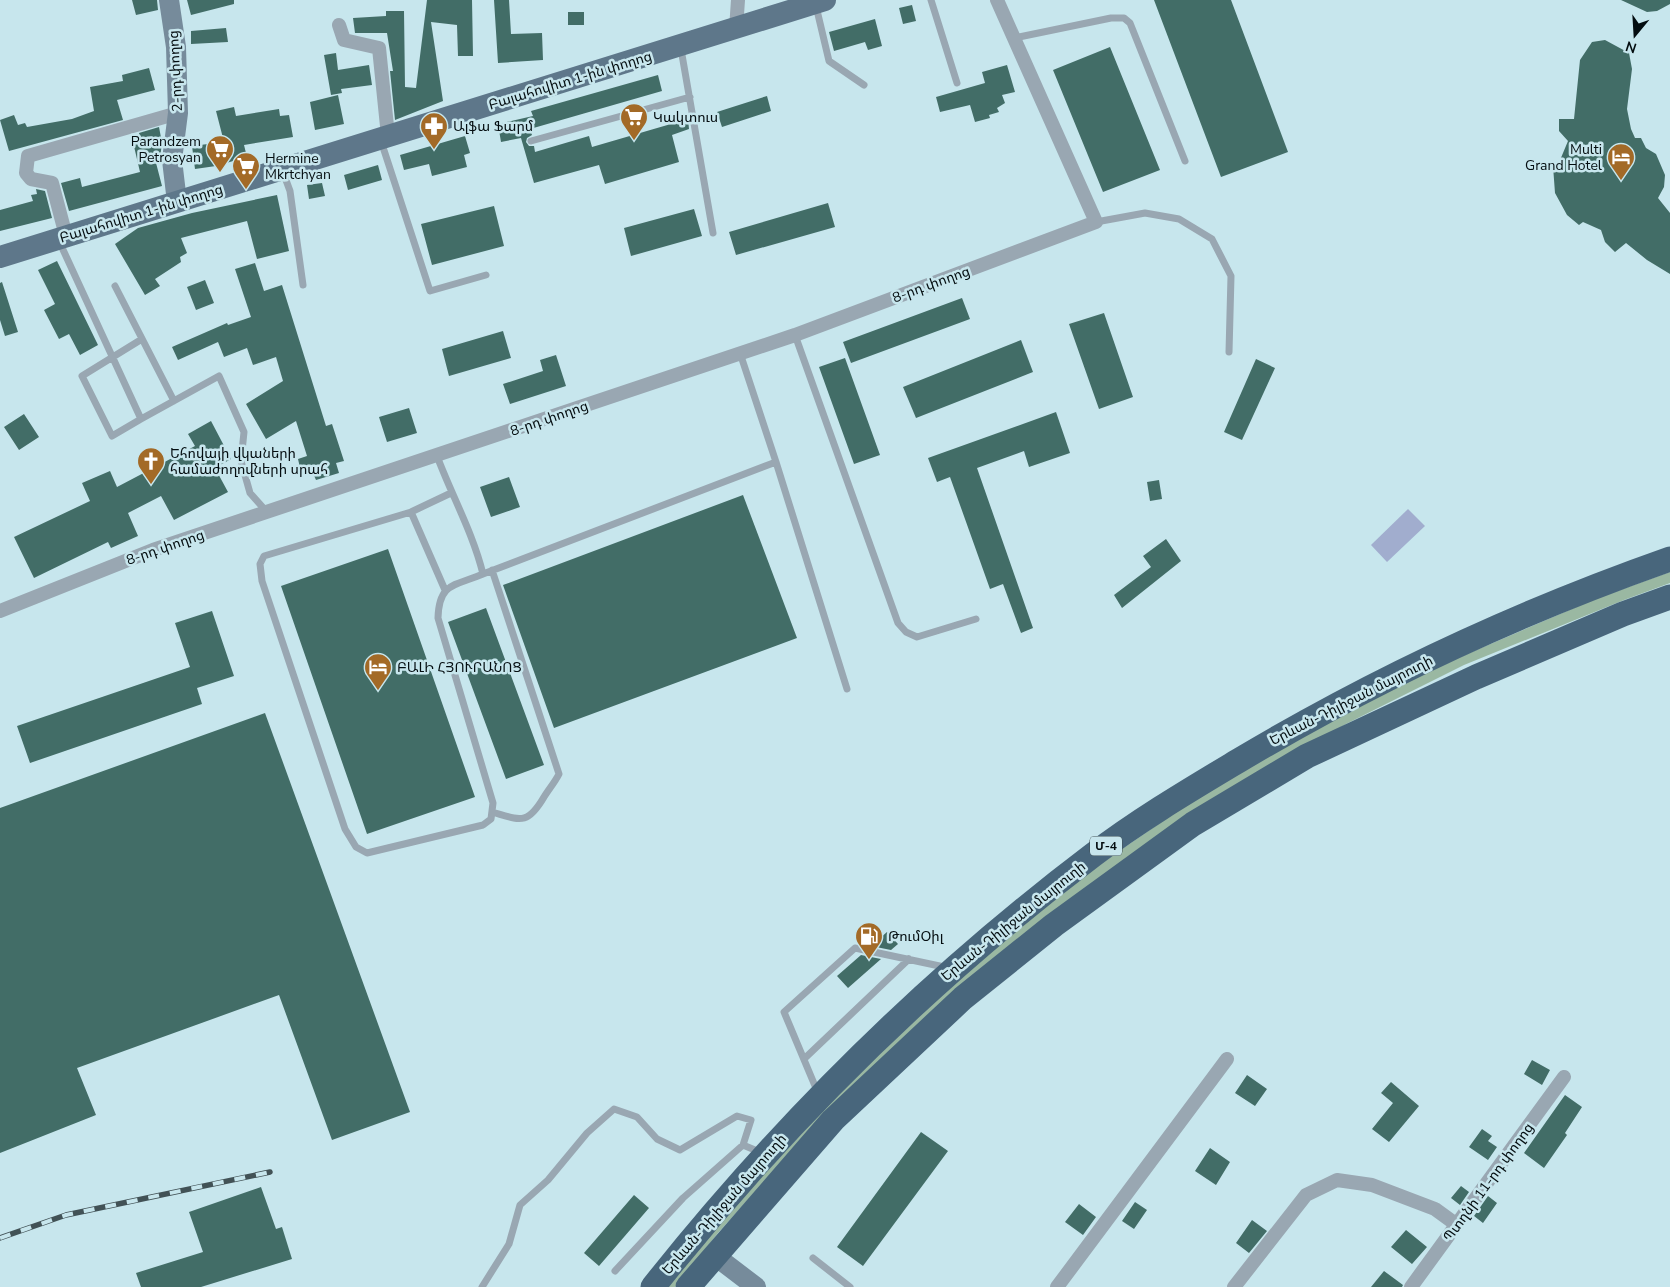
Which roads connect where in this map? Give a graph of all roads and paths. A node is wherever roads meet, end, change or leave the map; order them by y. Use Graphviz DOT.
graph roads {
  1 [pos="169,0"];
  2 [pos="738,0"];
  3 [pos="931,0"];
  4 [pos="996,0"];
  5 [pos="821,2"];
  6 [pos="339,25"];
  7 [pos="736,29"];
  8 [pos="1014,38"];
  9 [pos="681,46"];
  10 [pos="957,84"];
  11 [pos="864,85"];
  12 [pos="690,97"];
  13 [pos="178,113"];
  14 [pos="384,137"];
  15 [pos="531,141"];
  16 [pos="1184,161"];
  17 [pos="282,169"];
  18 [pos="177,202"];
  19 [pos="1096,222"];
  20 [pos="713,233"];
  21 [pos="62,238"];
  22 [pos="0,257"];
  23 [pos="486,276"];
  24 [pos="303,285"];
  25 [pos="115,286"];
  26 [pos="795,335"];
  27 [pos="142,339"];
  28 [pos="1229,352"];
  29 [pos="740,354"];
  30 [pos="113,357"];
  31 [pos="174,401"];
  32 [pos="141,419"];
  33 [pos="437,456"];
  34 [pos="776,462"];
  35 [pos="451,493"];
  36 [pos="411,512"];
  37 [pos="267,513"];
  38 [pos="1670,559"];
  39 [pos="492,570"];
  40 [pos="482,574"];
  41 [pos="445,590"];
  42 [pos="1670,597"];
  43 [pos="0,611"];
  44 [pos="976,619"];
  45 [pos="847,689"];
  46 [pos="492,812"];
  47 [pos="909,959"];
  48 [pos="954,969"];
  49 [pos="804,1059"];
  50 [pos="1226,1059"];
  51 [pos="1564,1077"];
  52 [pos="820,1097"];
  53 [pos="754,1149"];
  54 [pos="1457,1225"];
  55 [pos="714,1254"];
  56 [pos="813,1258"];
  57 [pos="615,1271"];
  58 [pos="482,1287"];
  59 [pos="653,1287"];
  60 [pos="688,1287"];
  61 [pos="756,1287"];
  62 [pos="850,1287"];
  63 [pos="1057,1287"];
  64 [pos="1234,1287"];
  65 [pos="1411,1287"];
  1 -- 13 [label="street, 2-րդ փողոց"];
  2 -- 7 [label="street"];
  3 -- 10 [label="lane"];
  4 -- 8 [label="street"];
  5 -- 7 [label="main road, Բալահովիտ 1-ին փողոց"];
  5 -- 11 [label="lane"];
  6 -- 14 [label="street"];
  7 -- 9 [label="main road, Բալահովիտ 1-ին փողոց"];
  8 -- 16 [label="lane"];
  8 -- 19 [label="street"];
  9 -- 12 [label="lane"];
  9 -- 14 [label="main road, Բալահովիտ 1-ին փողոց"];
  12 -- 15 [label="lane"];
  12 -- 20 [label="lane"];
  13 -- 18 [label="street, 2-րդ փողոց"];
  13 -- 21 [label="street"];
  14 -- 17 [label="main road, Բալահովիտ 1-ին փողոց"];
  14 -- 23 [label="lane"];
  17 -- 18 [label="main road, Բալահովիտ 1-ին փողոց"];
  17 -- 24 [label="lane"];
  18 -- 21 [label="main road, Բալահովիտ 1-ին փողոց"];
  19 -- 26 [label="street, 8-րդ փողոց"];
  19 -- 28 [label="lane"];
  21 -- 22 [label="main road, Բալահովիտ 1-ին փողոց"];
  21 -- 30 [label="lane"];
  25 -- 27 [label="lane"];
  26 -- 29 [label="street, 8-րդ փողոց"];
  26 -- 44 [label="lane"];
  27 -- 30 [label="lane"];
  27 -- 31 [label="lane"];
  29 -- 33 [label="street, 8-րդ փողոց"];
  29 -- 34 [label="lane"];
  30 -- 32 [label="lane"];
  30 -- 32 [label="lane"];
  31 -- 32 [label="lane"];
  31 -- 37 [label="lane"];
  33 -- 35 [label="lane"];
  33 -- 37 [label="street, 8-րդ փողոց"];
  34 -- 39 [label="lane"];
  34 -- 45 [label="lane"];
  35 -- 36 [label="lane"];
  35 -- 40 [label="lane"];
  36 -- 41 [label="lane"];
  36 -- 46 [label="lane"];
  37 -- 43 [label="street, 8-րդ փողոց"];
  38 -- 48 [label="highway, Երևան-Դիլիջան մայրուղի / Մ-4"];
  39 -- 40 [label="lane"];
  39 -- 46 [label="lane"];
  40 -- 41 [label="lane"];
  41 -- 46 [label="lane"];
  42 -- 55 [label="highway, Երևան-Դիլիջան մայրուղի / Մ-4"];
  47 -- 48 [label="lane"];
  47 -- 49 [label="lane"];
  47 -- 49 [label="lane"];
  48 -- 52 [label="highway, Երևան-Դիլիջան մայրուղի / Մ-4"];
  49 -- 52 [label="lane"];
  50 -- 63 [label="street"];
  51 -- 54 [label="street, Պտղնի 11-րդ փողոց"];
  52 -- 53 [label="highway, Երևան-Դիլիջան մայրուղի / Մ-4"];
  53 -- 57 [label="lane"];
  53 -- 58 [label="lane"];
  53 -- 59 [label="highway, Երևան-Դիլիջան մայրուղի / Մ-4"];
  54 -- 64 [label="street"];
  54 -- 65 [label="street, Պտղնի 11-րդ փողոց"];
  55 -- 60 [label="highway, Երևան-Դիլիջան մայրուղի / Մ-4"];
  55 -- 61 [label="street"];
  56 -- 62 [label="lane"];
}
